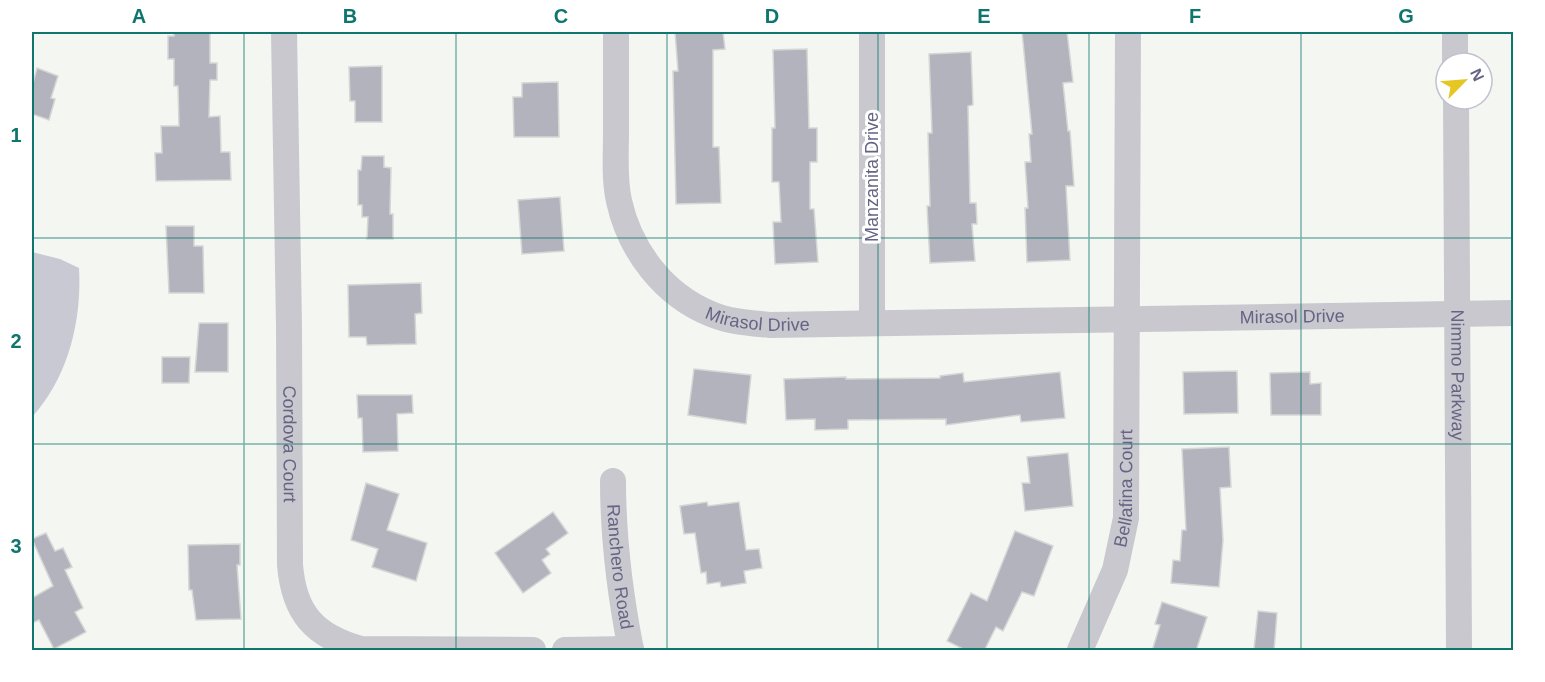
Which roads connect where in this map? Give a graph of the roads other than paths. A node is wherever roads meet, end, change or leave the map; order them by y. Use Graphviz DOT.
graph roads {
  1 [pos="284,32"];
  2 [pos="616,32"];
  3 [pos="872,32"];
  4 [pos="1128,32"];
  5 [pos="1455,32"];
  6 [pos="1455,51"];
  7 [pos="1456,111"];
  8 [pos="1457,313"];
  9 [pos="1514,313"];
  10 [pos="1126,318"];
  11 [pos="872,323"];
  12 [pos="613,481"];
  13 [pos="631,650"];
  14 [pos="533,651"];
  15 [pos="565,651"];
  16 [pos="1080,651"];
  17 [pos="1459,651"];
  1 -- 14 [label="street, Cordova Court"];
  2 -- 11 [label="street, Mirasol Drive"];
  3 -- 11 [label="street, Manzanita Drive"];
  4 -- 10 [label="street"];
  5 -- 6 [label="street"];
  7 -- 8 [label="street, Nimmo Parkway"];
  8 -- 9 [label="street, Mirasol Drive"];
  8 -- 10 [label="street, Mirasol Drive"];
  8 -- 17 [label="street, Nimmo Parkway"];
  10 -- 11 [label="street, Mirasol Drive"];
  10 -- 16 [label="street, Bellafina Court"];
  12 -- 13 [label="street, Ranchero Road"];
  13 -- 15 [label="street"];
}
